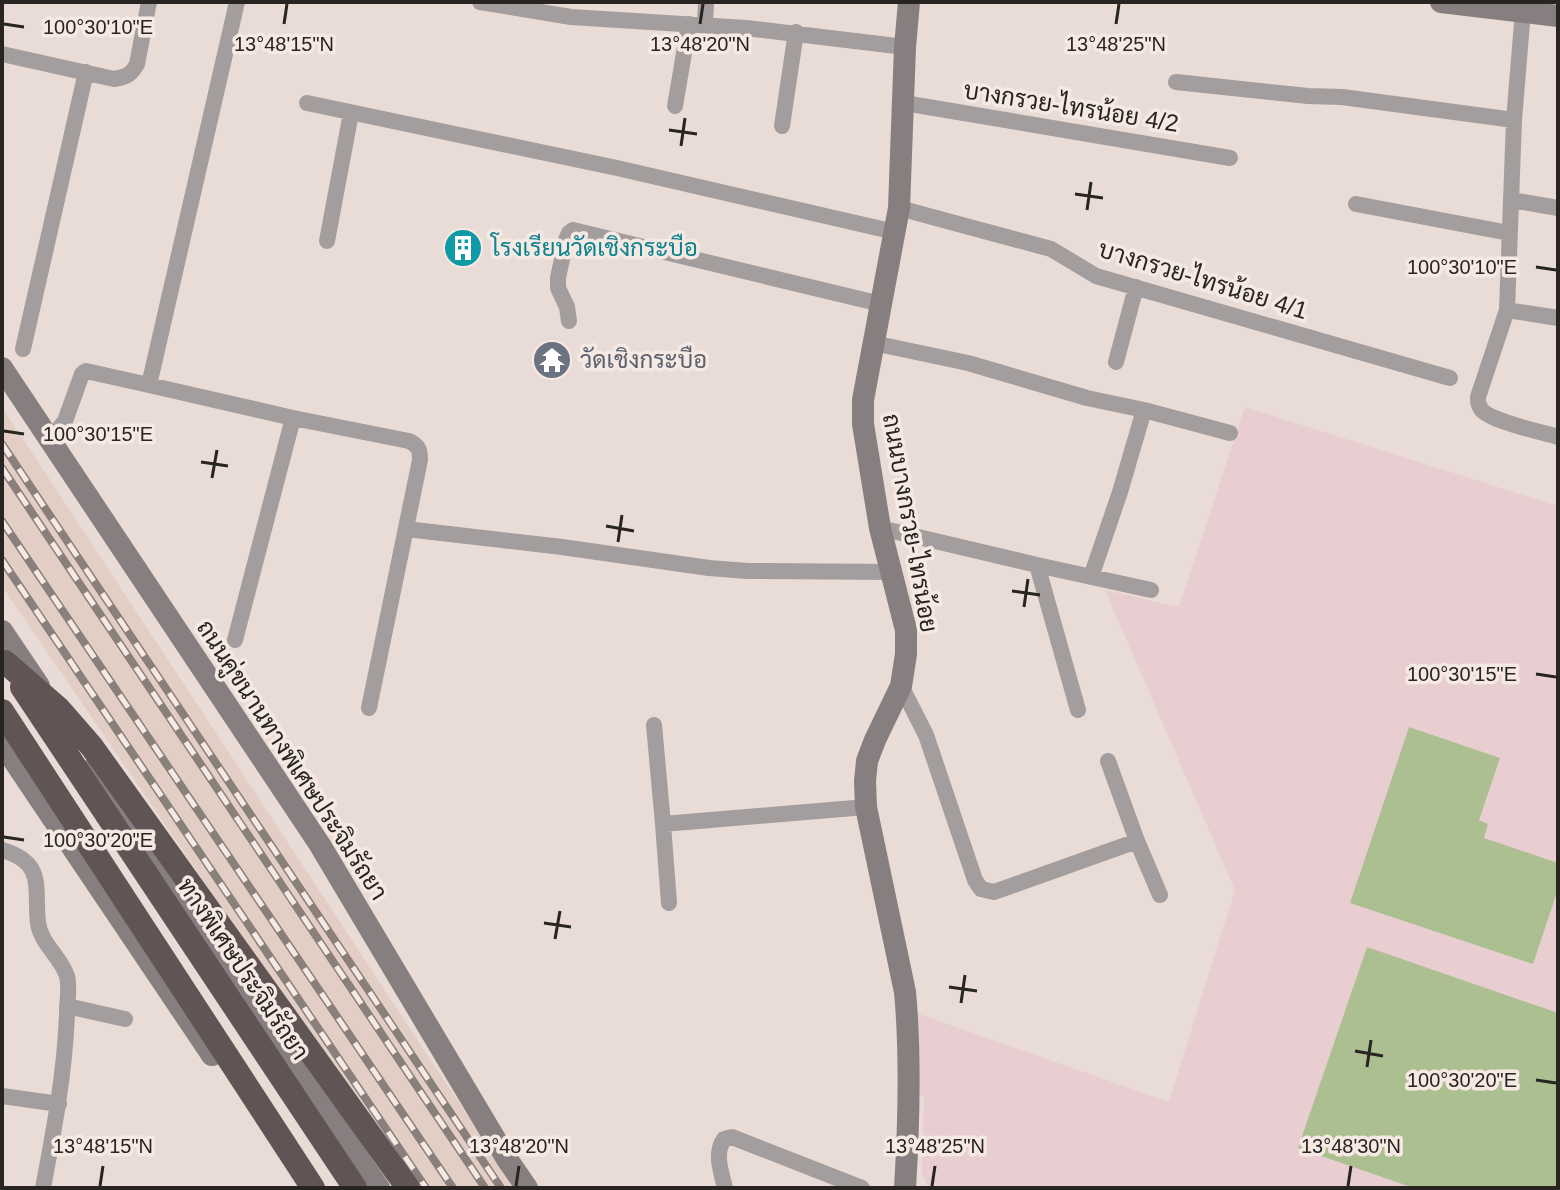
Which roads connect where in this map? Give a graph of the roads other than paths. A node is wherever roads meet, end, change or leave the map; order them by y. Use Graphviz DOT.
graph roads {
  1 [pos="149,2"];
  2 [pos="237,2"];
  3 [pos="480,2"];
  4 [pos="706,2"];
  5 [pos="909,2"];
  6 [pos="1441,2"];
  7 [pos="572,9"];
  8 [pos="1523,11"];
  9 [pos="1558,16"];
  10 [pos="697,25"];
  11 [pos="796,32"];
  12 [pos="905,47"];
  13 [pos="2,54"];
  14 [pos="86,72"];
  15 [pos="1176,82"];
  16 [pos="307,103"];
  17 [pos="904,103"];
  18 [pos="675,106"];
  19 [pos="351,113"];
  20 [pos="1514,120"];
  21 [pos="782,126"];
  22 [pos="1230,158"];
  23 [pos="1512,200"];
  24 [pos="1356,204"];
  25 [pos="899,208"];
  26 [pos="1558,208"];
  27 [pos="895,232"];
  28 [pos="1509,233"];
  29 [pos="327,241"];
  30 [pos="1136,287"];
  31 [pos="881,304"];
  32 [pos="1507,310"];
  33 [pos="1558,318"];
  34 [pos="569,321"];
  35 [pos="873,343"];
  36 [pos="23,349"];
  37 [pos="1116,362"];
  38 [pos="2,368"];
  39 [pos="1450,378"];
  40 [pos="149,385"];
  41 [pos="1144,410"];
  42 [pos="293,418"];
  43 [pos="1230,433"];
  44 [pos="1558,437"];
  45 [pos="50,440"];
  46 [pos="880,528"];
  47 [pos="406,529"];
  48 [pos="1037,565"];
  49 [pos="892,572"];
  50 [pos="1091,577"];
  51 [pos="1151,590"];
  52 [pos="2,631"];
  53 [pos="235,640"];
  54 [pos="901,686"];
  55 [pos="369,708"];
  56 [pos="1078,710"];
  57 [pos="2,711"];
  58 [pos="654,725"];
  59 [pos="8,752"];
  60 [pos="1108,761"];
  61 [pos="866,807"];
  62 [pos="663,824"];
  63 [pos="1137,841"];
  64 [pos="2,850"];
  65 [pos="1160,895"];
  66 [pos="669,903"];
  67 [pos="191,915"];
  68 [pos="143,952"];
  69 [pos="67,1006"];
  70 [pos="125,1019"];
  71 [pos="2,1096"];
  72 [pos="59,1104"];
  73 [pos="43,1188"];
  74 [pos="303,1188"];
  75 [pos="313,1188"];
  76 [pos="355,1188"];
  77 [pos="379,1188"];
  78 [pos="408,1188"];
  79 [pos="527,1188"];
  80 [pos="725,1188"];
  81 [pos="862,1188"];
  82 [pos="905,1188"];
  1 -- 14 [label="street"];
  2 -- 40 [label="street"];
  3 -- 7 [label="street"];
  4 -- 10 [label="street"];
  5 -- 12 [label="main road, ถนนบางกรวย-ไทรน้อย"];
  6 -- 8 [label="main road"];
  7 -- 10 [label="street"];
  8 -- 9 [label="main road"];
  8 -- 20 [label="street"];
  10 -- 11 [label="street"];
  10 -- 18 [label="street"];
  11 -- 12 [label="street"];
  11 -- 21 [label="street"];
  12 -- 17 [label="main road, ถนนบางกรวย-ไทรน้อย"];
  13 -- 14 [label="street"];
  14 -- 36 [label="street"];
  15 -- 20 [label="street"];
  16 -- 19 [label="street"];
  17 -- 22 [label="street, บางกรวย-ไทรน้อย 4/2"];
  17 -- 25 [label="main road, ถนนบางกรวย-ไทรน้อย"];
  19 -- 27 [label="street"];
  19 -- 29 [label="street"];
  20 -- 23 [label="street"];
  23 -- 26 [label="street"];
  23 -- 28 [label="street"];
  24 -- 28 [label="street"];
  25 -- 27 [label="main road, ถนนบางกรวย-ไทรน้อย"];
  25 -- 30 [label="street, บางกรวย-ไทรน้อย 4/1"];
  27 -- 31 [label="main road, ถนนบางกรวย-ไทรน้อย"];
  28 -- 32 [label="street"];
  30 -- 37 [label="street"];
  30 -- 39 [label="street, บางกรวย-ไทรน้อย 4/1"];
  31 -- 34 [label="street"];
  31 -- 35 [label="main road, ถนนบางกรวย-ไทรน้อย"];
  32 -- 33 [label="street"];
  32 -- 44 [label="street"];
  35 -- 41 [label="street"];
  35 -- 46 [label="main road, ถนนบางกรวย-ไทรน้อย"];
  38 -- 45 [label="main road, ถนนคู่ขนานทางพิเศษประจิมรัถยา"];
  40 -- 42 [label="street"];
  40 -- 45 [label="street"];
  41 -- 43 [label="street"];
  41 -- 50 [label="street"];
  42 -- 47 [label="street"];
  42 -- 53 [label="street"];
  45 -- 79 [label="main road, ถนนคู่ขนานทางพิเศษประจิมรัถยา"];
  46 -- 48 [label="street"];
  46 -- 49 [label="main road, ถนนบางกรวย-ไทรน้อย"];
  47 -- 49 [label="street"];
  47 -- 55 [label="street"];
  48 -- 50 [label="street"];
  48 -- 56 [label="street"];
  49 -- 54 [label="main road, ถนนบางกรวย-ไทรน้อย"];
  50 -- 51 [label="street"];
  52 -- 67 [label="main road"];
  54 -- 61 [label="main road, ถนนบางกรวย-ไทรน้อย"];
  54 -- 63 [label="street"];
  57 -- 75 [label="highway, bridge"];
  58 -- 62 [label="street"];
  59 -- 68 [label="main road"];
  60 -- 63 [label="street"];
  61 -- 62 [label="street"];
  61 -- 82 [label="main road, ถนนบางกรวย-ไทรน้อย"];
  62 -- 66 [label="street"];
  63 -- 65 [label="street"];
  64 -- 69 [label="street"];
  67 -- 68 [label="main road"];
  67 -- 77 [label="main road"];
  68 -- 74 [label="main road"];
  69 -- 70 [label="street"];
  69 -- 72 [label="street"];
  71 -- 72 [label="street"];
  72 -- 73 [label="street"];
  76 -- 78 [label="highway, ทางพิเศษประจิมรัถยา, bridge"];
  80 -- 81 [label="street"];
}
